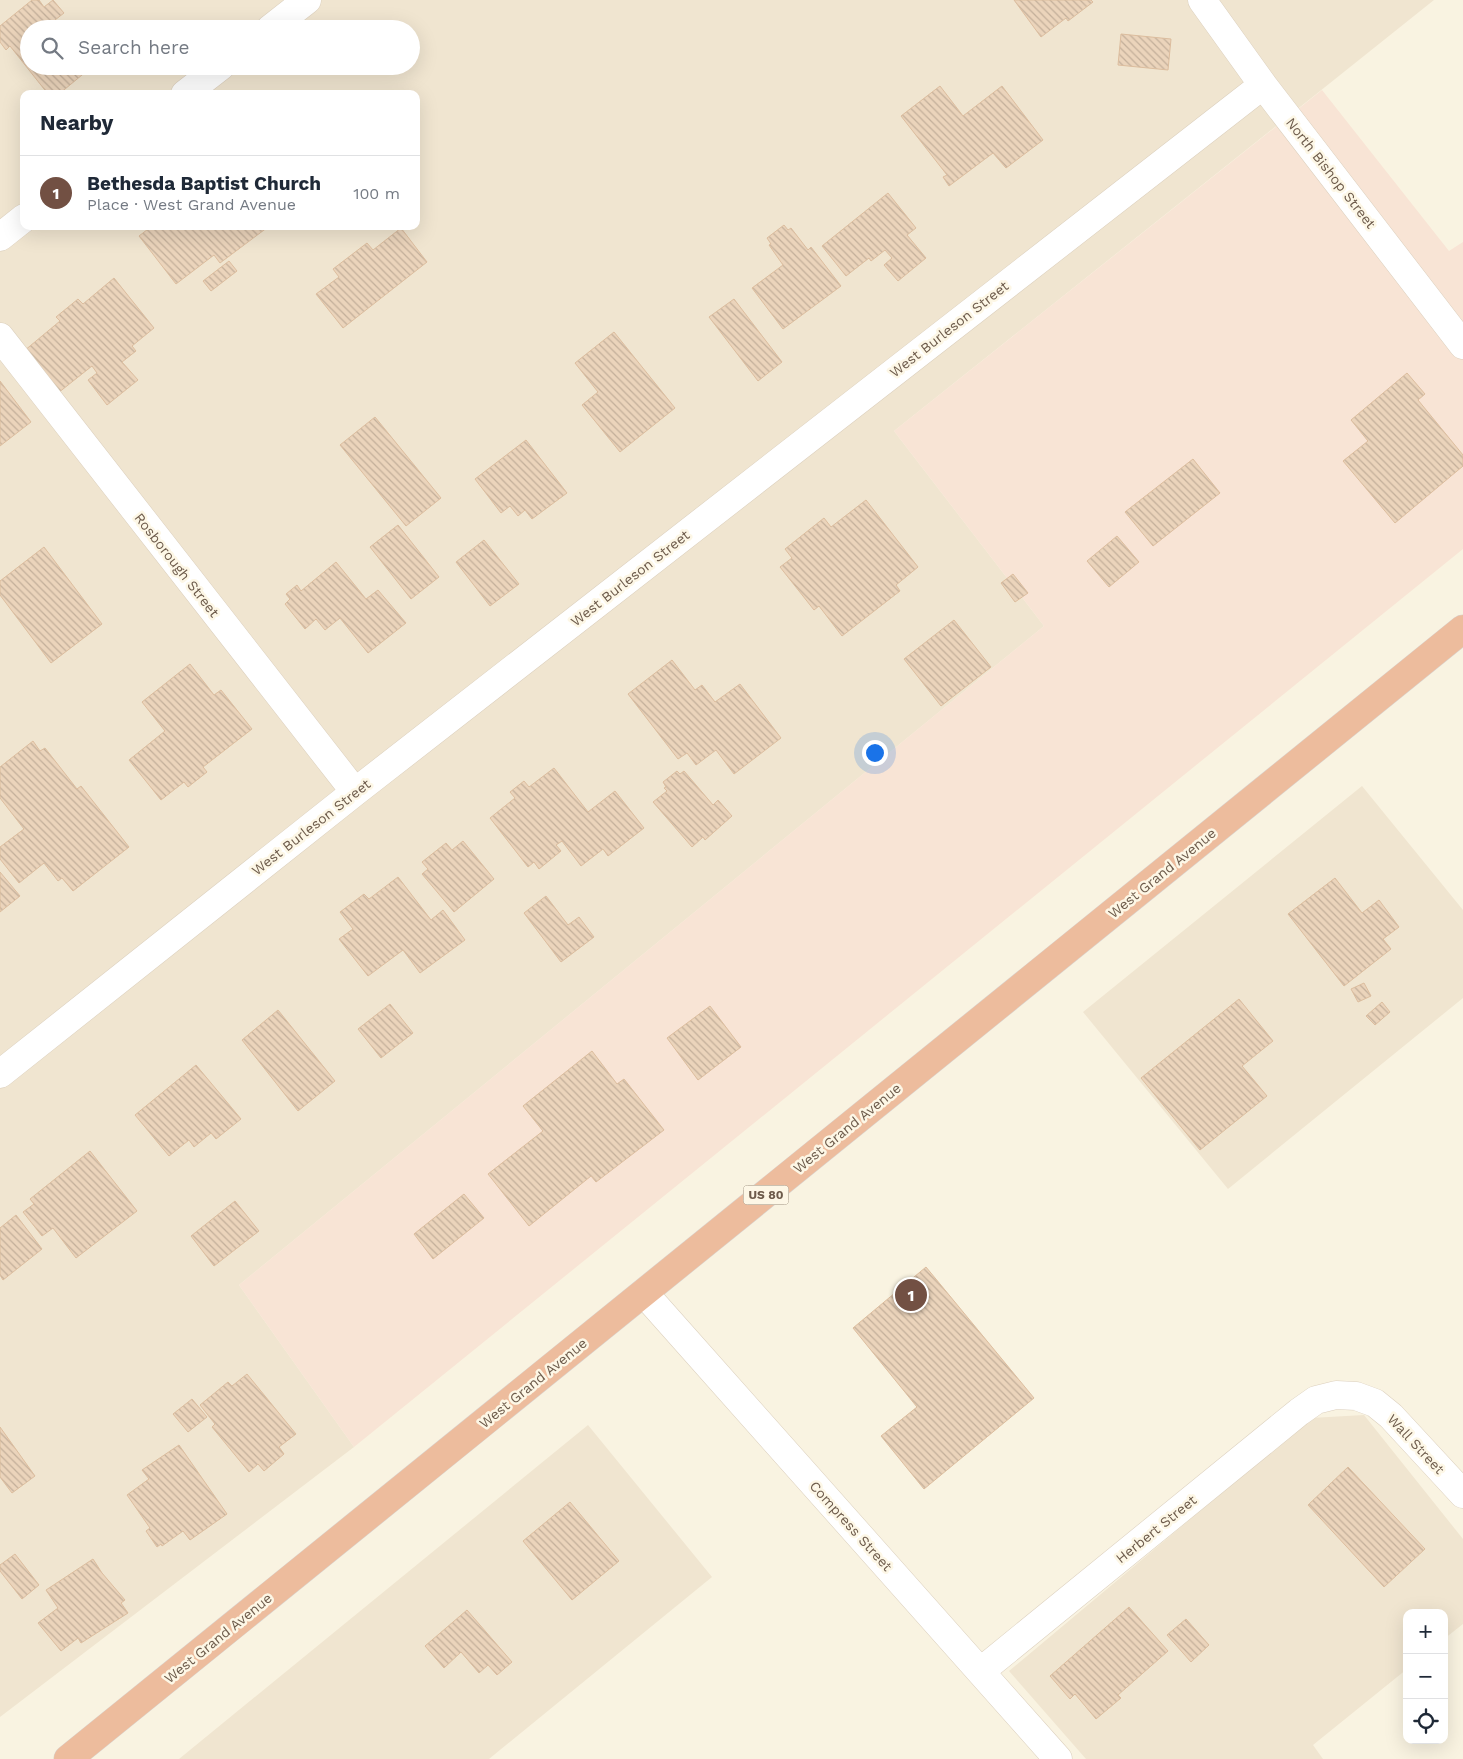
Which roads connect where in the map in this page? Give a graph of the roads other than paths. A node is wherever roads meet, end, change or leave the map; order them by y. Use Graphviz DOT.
graph roads {
  1 [pos="307,0"];
  2 [pos="1202,0"];
  3 [pos="281,20"];
  4 [pos="209,75"];
  5 [pos="1263,85"];
  6 [pos="190,90"];
  7 [pos="20,221"];
  8 [pos="0,237"];
  9 [pos="0,337"];
  10 [pos="1463,345"];
  11 [pos="1463,629"];
  12 [pos="355,792"];
  13 [pos="0,1074"];
  14 [pos="644,1293"];
  15 [pos="1336,1395"];
  16 [pos="1463,1494"];
  17 [pos="981,1671"];
  18 [pos="68,1759"];
  19 [pos="1058,1759"];
  1 -- 3 [label="street"];
  2 -- 5 [label="street, North Bishop Street"];
  4 -- 6 [label="street"];
  5 -- 10 [label="street, North Bishop Street"];
  5 -- 12 [label="street, West Burleson Street"];
  7 -- 8 [label="street"];
  9 -- 12 [label="street, Rosborough Street"];
  11 -- 14 [label="highway, West Grand Avenue / US 80"];
  12 -- 13 [label="street, West Burleson Street"];
  14 -- 17 [label="street, Compress Street"];
  14 -- 18 [label="highway, West Grand Avenue / US 80"];
  15 -- 16 [label="street, Wall Street"];
  15 -- 17 [label="street, Herbert Street"];
  17 -- 19 [label="street, Compress Street"];
}
